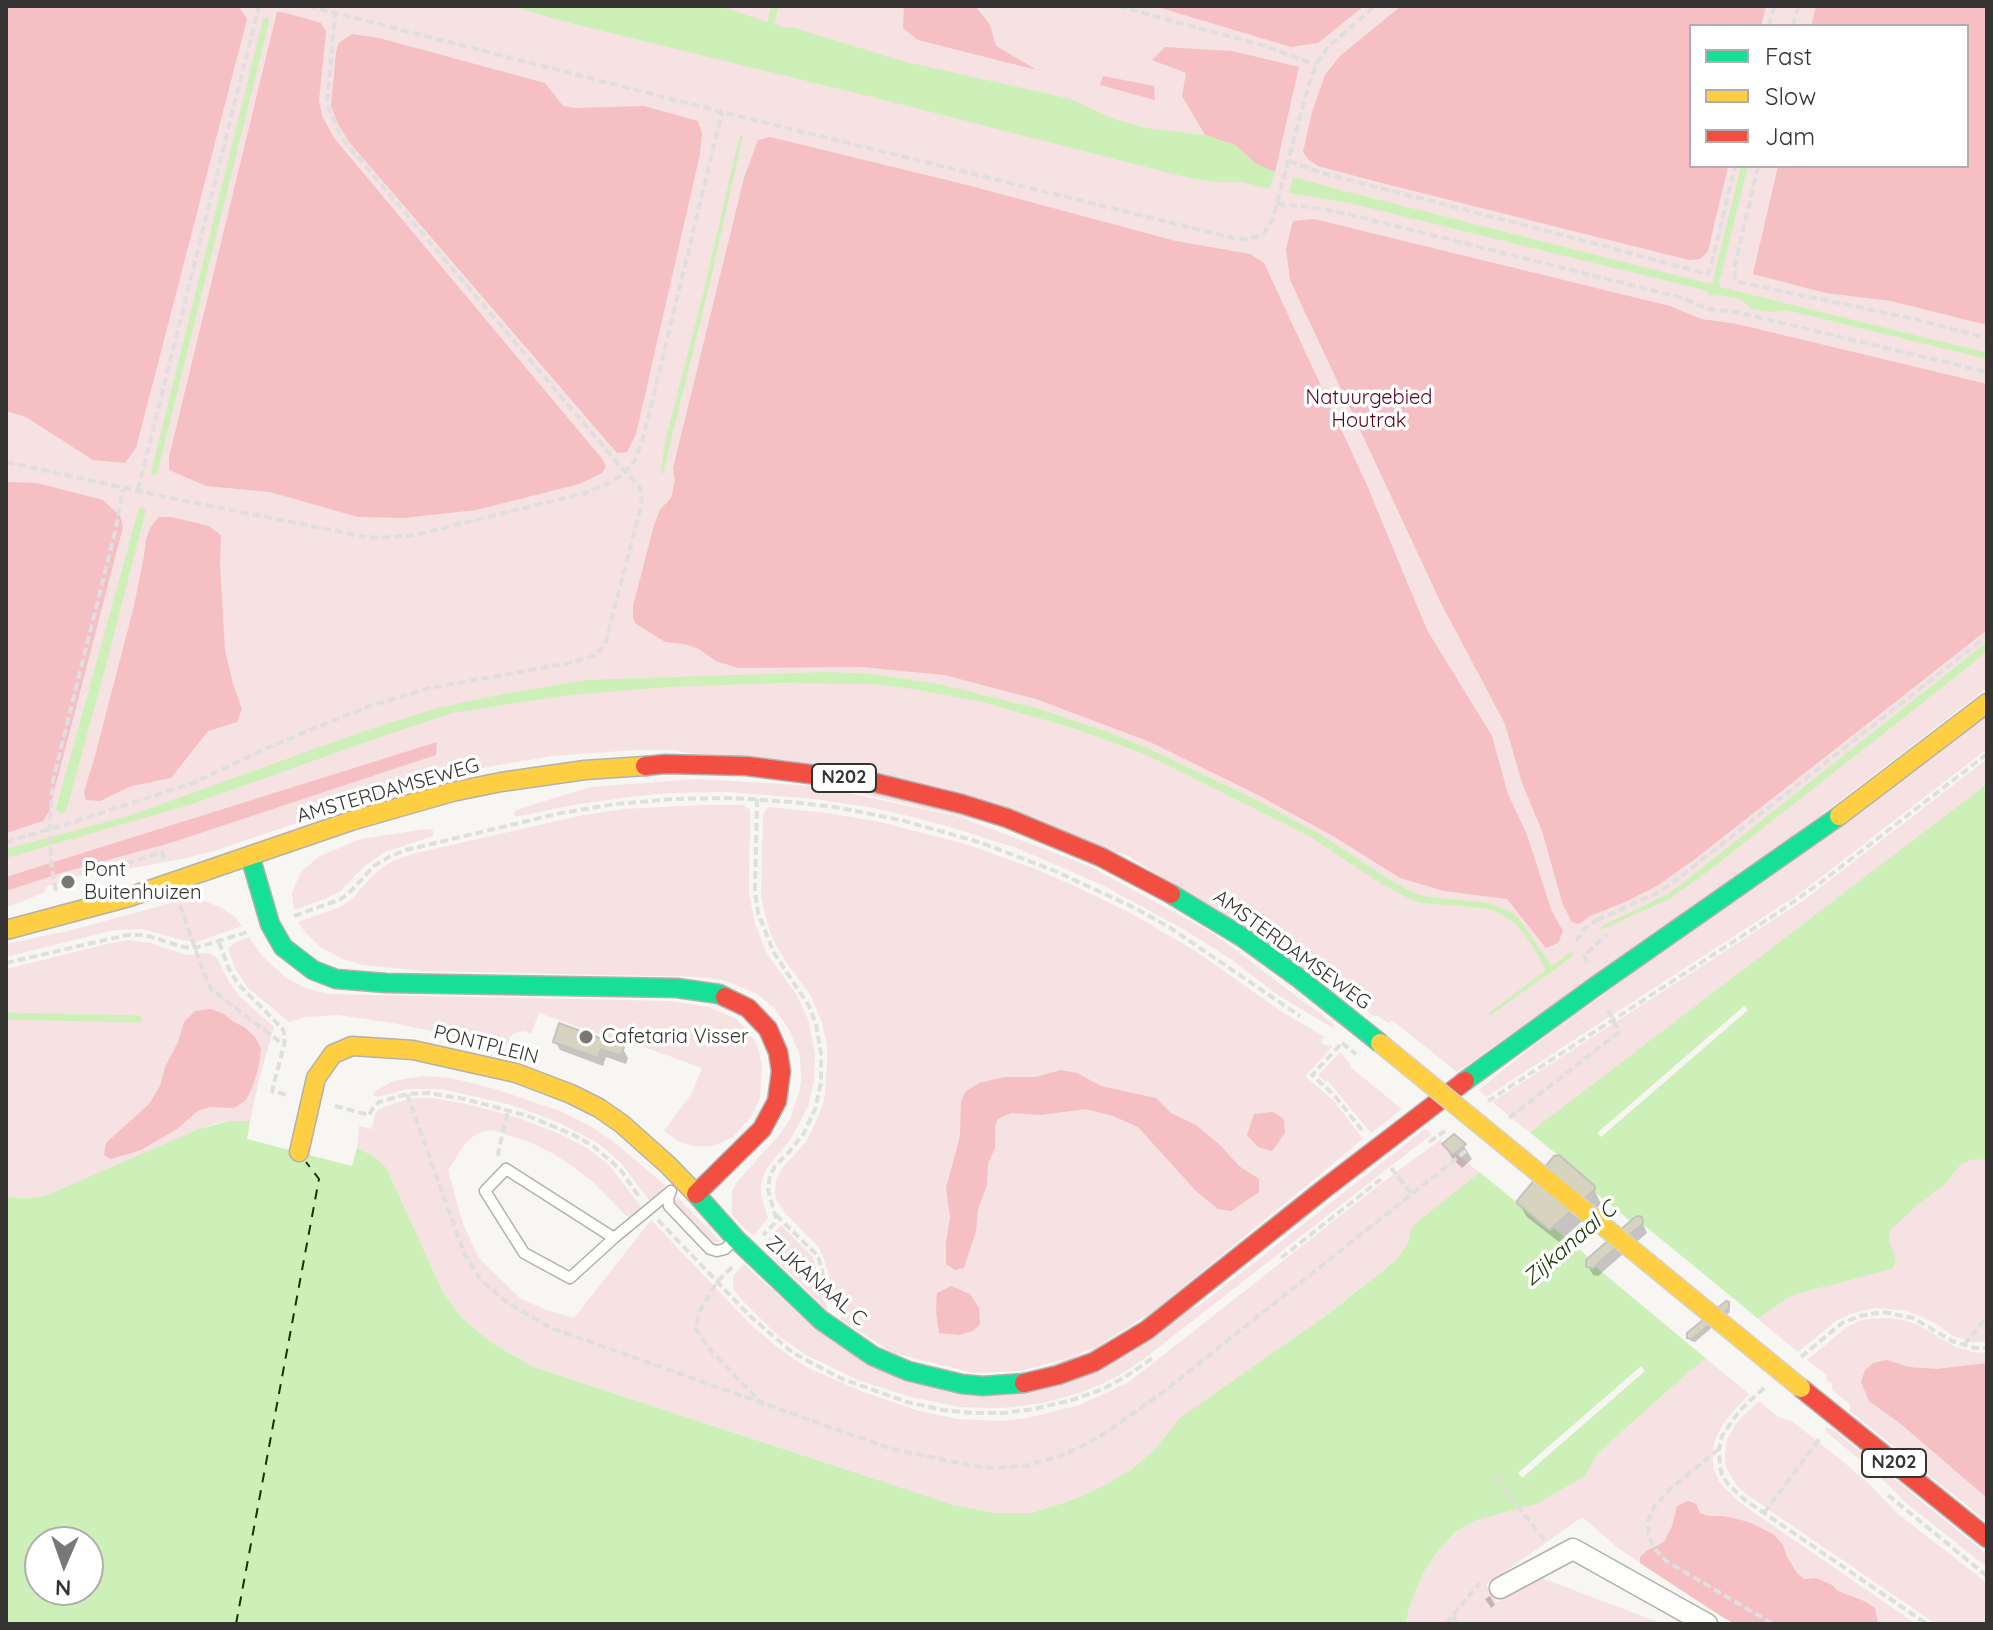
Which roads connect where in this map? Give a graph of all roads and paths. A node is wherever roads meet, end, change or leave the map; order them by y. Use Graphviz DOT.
graph roads {
  1 [pos="259,6"];
  2 [pos="308,6"];
  3 [pos="1118,6"];
  4 [pos="1375,6"];
  5 [pos="335,13"];
  6 [pos="1316,65"];
  7 [pos="722,112"];
  8 [pos="1289,161"];
  9 [pos="1735,168"];
  10 [pos="1758,168"];
  11 [pos="1277,204"];
  12 [pos="1987,338"];
  13 [pos="1987,372"];
  14 [pos="6,462"];
  15 [pos="625,472"];
  16 [pos="124,488"];
  17 [pos="138,490"];
  18 [pos="1987,636"];
  19 [pos="1987,703"];
  20 [pos="1987,754"];
  21 [pos="757,799"];
  22 [pos="49,830"];
  23 [pos="6,842"];
  24 [pos="250,856"];
  25 [pos="115,867"];
  26 [pos="172,883"];
  27 [pos="62,917"];
  28 [pos="270,924"];
  29 [pos="6,930"];
  30 [pos="1576,941"];
  31 [pos="219,942"];
  32 [pos="195,948"];
  33 [pos="6,963"];
  34 [pos="1308,1019"];
  35 [pos="1613,1020"];
  36 [pos="1333,1036"];
  37 [pos="284,1045"];
  38 [pos="311,1100"];
  39 [pos="1482,1106"];
  40 [pos="508,1110"];
  41 [pos="1357,1123"];
  42 [pos="1500,1125"];
  43 [pos="1447,1130"];
  44 [pos="1476,1143"];
  45 [pos="1424,1146"];
  46 [pos="1377,1149"];
  47 [pos="299,1152"];
  48 [pos="1403,1162"];
  49 [pos="506,1169"];
  50 [pos="1393,1170"];
  51 [pos="1381,1179"];
  52 [pos="696,1194"];
  53 [pos="649,1209"];
  54 [pos="776,1215"];
  55 [pos="614,1238"];
  56 [pos="742,1244"];
  57 [pos="1274,1263"];
  58 [pos="717,1282"];
  59 [pos="1987,1317"];
  60 [pos="837,1332"];
  61 [pos="1987,1348"];
  62 [pos="1157,1355"];
  63 [pos="765,1405"];
  64 [pos="1822,1436"];
  65 [pos="1719,1449"];
  66 [pos="1495,1477"];
  67 [pos="1987,1538"];
  68 [pos="1557,1557"];
  69 [pos="1500,1588"];
  70 [pos="1453,1615"];
  71 [pos="1446,1624"];
  72 [pos="1456,1624"];
  73 [pos="1707,1624"];
  74 [pos="1773,1624"];
  75 [pos="1927,1624"];
  1 -- 17 [label="path"];
  2 -- 5 [label="path"];
  3 -- 6 [label="path"];
  4 -- 6 [label="path"];
  5 -- 7 [label="path"];
  5 -- 15 [label="path"];
  6 -- 8 [label="path"];
  7 -- 11 [label="path"];
  7 -- 15 [label="path"];
  8 -- 9 [label="path"];
  8 -- 11 [label="path"];
  10 -- 12 [label="path"];
  11 -- 13 [label="path"];
  14 -- 16 [label="path"];
  15 -- 17 [label="path"];
  15 -- 22 [label="path"];
  16 -- 17 [label="path"];
  16 -- 22 [label="path"];
  18 -- 30 [label="path"];
  19 -- 46 [label="street, ZIJKANAAL C"];
  20 -- 35 [label="path"];
  21 -- 28 [label="path"];
  21 -- 34 [label="path"];
  21 -- 54 [label="path"];
  22 -- 23 [label="path"];
  22 -- 27 [label="path"];
  24 -- 26 [label="street, N202"];
  24 -- 28 [label="street"];
  24 -- 67 [label="street, AMSTERDAMSEWEG / N202, bridge"];
  25 -- 26 [label="path"];
  26 -- 27 [label="street, N202"];
  26 -- 32 [label="path"];
  27 -- 29 [label="street, N202"];
  28 -- 31 [label="path"];
  28 -- 52 [label="street"];
  31 -- 32 [label="path"];
  31 -- 37 [label="path"];
  32 -- 33 [label="path"];
  32 -- 37 [label="path"];
  35 -- 39 [label="path"];
  35 -- 42 [label="path"];
  36 -- 41 [label="path"];
  37 -- 38 [label="path"];
  38 -- 40 [label="path"];
  38 -- 47 [label="street, PONTPLEIN"];
  38 -- 52 [label="street, PONTPLEIN"];
  40 -- 49 [label="path"];
  40 -- 53 [label="path"];
  43 -- 45 [label="path"];
  44 -- 50 [label="path"];
  46 -- 50 [label="path"];
  46 -- 60 [label="street, ZIJKANAAL C"];
  48 -- 50 [label="path"];
  49 -- 55 [label="lane"];
  49 -- 55 [label="lane"];
  51 -- 57 [label="path"];
  52 -- 56 [label="street, ZIJKANAAL C"];
  53 -- 55 [label="lane"];
  53 -- 56 [label="lane"];
  53 -- 58 [label="path"];
  54 -- 56 [label="path"];
  54 -- 60 [label="path"];
  56 -- 58 [label="path"];
  56 -- 60 [label="street, ZIJKANAAL C"];
  58 -- 62 [label="path"];
  58 -- 63 [label="path"];
  59 -- 61 [label="path"];
  64 -- 75 [label="path"];
  65 -- 74 [label="path"];
  66 -- 68 [label="path"];
  68 -- 69 [label="street"];
  68 -- 73 [label="street"];
  69 -- 70 [label="path"];
  70 -- 71 [label="path"];
  70 -- 72 [label="path"];
}
